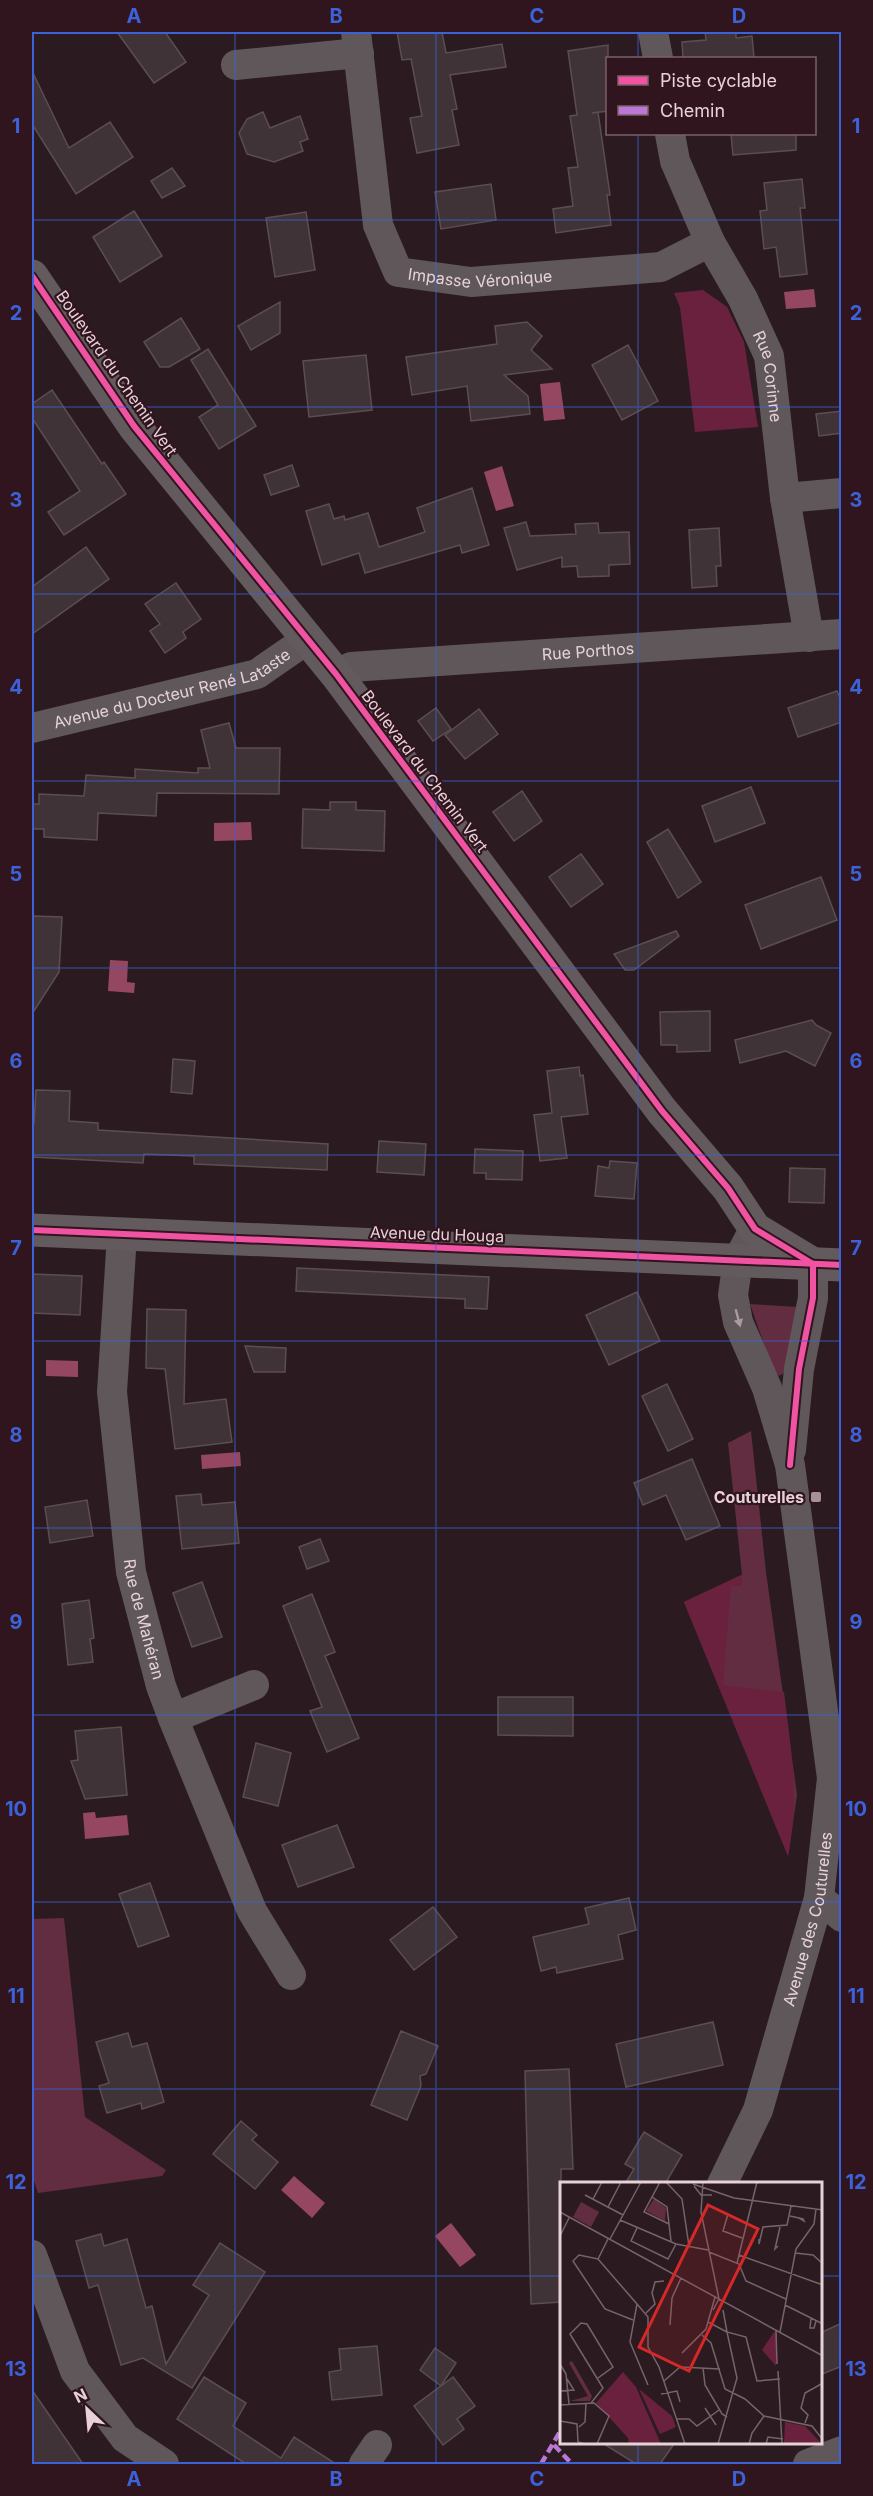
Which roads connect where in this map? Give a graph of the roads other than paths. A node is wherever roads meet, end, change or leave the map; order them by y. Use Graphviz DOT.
graph roads {
  1 [pos="653,32"];
  2 [pos="357,42"];
  3 [pos="658,57"];
  4 [pos="236,65"];
  5 [pos="670,135"];
  6 [pos="710,242"];
  7 [pos="32,276"];
  8 [pos="842,493"];
  9 [pos="785,498"];
  10 [pos="842,634"];
  11 [pos="809,637"];
  12 [pos="306,640"];
  13 [pos="336,674"];
  14 [pos="32,728"];
  15 [pos="755,1229"];
  16 [pos="32,1230"];
  17 [pos="122,1234"];
  18 [pos="738,1260"];
  19 [pos="827,1264"];
  20 [pos="790,1465"];
  21 [pos="830,1669"];
  22 [pos="254,1685"];
  23 [pos="173,1718"];
  24 [pos="830,1908"];
  25 [pos="291,1975"];
  26 [pos="723,2182"];
  27 [pos="32,2255"];
  28 [pos="842,2451"];
  29 [pos="164,2464"];
  30 [pos="807,2464"];
  1 -- 3 [label="street"];
  2 -- 4 [label="street, Impasse Véronique"];
  2 -- 6 [label="street, Impasse Véronique"];
  5 -- 6 [label="street, Rue Corinne"];
  6 -- 9 [label="street, Rue Corinne"];
  7 -- 12 [label="street, Boulevard du Chemin Vert"];
  8 -- 9 [label="street"];
  9 -- 11 [label="street, Rue Corinne"];
  10 -- 11 [label="street, Rue Porthos"];
  11 -- 13 [label="street, Rue Porthos"];
  12 -- 13 [label="street, Boulevard du Chemin Vert"];
  12 -- 14 [label="street, Avenue du Docteur René Lataste"];
  13 -- 15 [label="street, Boulevard du Chemin Vert"];
  15 -- 18 [label="street, Avenue des Couturelles"];
  15 -- 19 [label="street, Boulevard du Chemin Vert"];
  16 -- 17 [label="street, Avenue du Houga"];
  17 -- 18 [label="street, Avenue du Houga"];
  17 -- 23 [label="street, Rue de Mahéran"];
  18 -- 19 [label="street, Avenue du Houga"];
  18 -- 20 [label="street, Avenue des Couturelles, one-way"];
  19 -- 20 [label="street, Avenue des Couturelles"];
  20 -- 21 [label="street, Avenue des Couturelles"];
  21 -- 24 [label="street, Avenue des Couturelles"];
  22 -- 23 [label="street"];
  23 -- 25 [label="street, Rue de Mahéran"];
  24 -- 26 [label="street, Avenue des Couturelles"];
  27 -- 29 [label="street"];
  28 -- 30 [label="street"];
}
